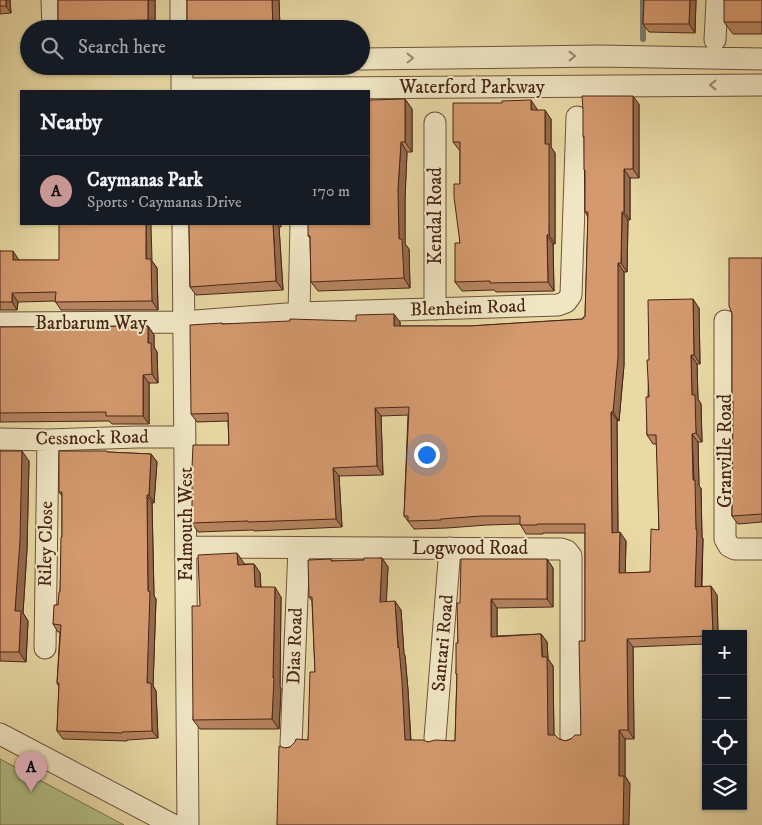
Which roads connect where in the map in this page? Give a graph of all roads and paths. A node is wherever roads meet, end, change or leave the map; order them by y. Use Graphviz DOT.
graph roads {
  1 [pos="52,0"];
  2 [pos="181,0"];
  3 [pos="717,0"];
  4 [pos="53,20"];
  5 [pos="182,20"];
  6 [pos="715,40"];
  7 [pos="370,58"];
  8 [pos="762,59"];
  9 [pos="182,75"];
  10 [pos="762,85"];
  11 [pos="182,90"];
  12 [pos="577,118"];
  13 [pos="435,122"];
  14 [pos="182,225"];
  15 [pos="300,225"];
  16 [pos="435,309"];
  17 [pos="299,313"];
  18 [pos="725,321"];
  19 [pos="183,322"];
  20 [pos="0,324"];
  21 [pos="185,437"];
  22 [pos="0,439"];
  23 [pos="48,440"];
  24 [pos="186,547"];
  25 [pos="299,548"];
  26 [pos="450,548"];
  27 [pos="762,549"];
  28 [pos="45,648"];
  29 [pos="0,734"];
  30 [pos="571,737"];
  31 [pos="435,738"];
  32 [pos="291,744"];
  33 [pos="174,825"];
  34 [pos="188,825"];
  1 -- 4 [label="street"];
  2 -- 5 [label="street"];
  3 -- 6 [label="street"];
  7 -- 8 [label="street, Waterford Parkway, one-way"];
  9 -- 11 [label="street"];
  10 -- 11 [label="street, Waterford Parkway, one-way"];
  12 -- 16 [label="street, Blenheim Road"];
  13 -- 16 [label="street, Kendal Road"];
  14 -- 19 [label="street, Falmouth West"];
  15 -- 17 [label="street"];
  16 -- 17 [label="street, Blenheim Road"];
  17 -- 19 [label="street, Blenheim Road"];
  18 -- 27 [label="street, Granville Road"];
  19 -- 20 [label="street, Barbarum Way"];
  19 -- 21 [label="street, Falmouth West"];
  21 -- 23 [label="street, Cessnock Road"];
  21 -- 24 [label="street, Falmouth West"];
  22 -- 23 [label="street, Cessnock Road"];
  23 -- 28 [label="street, Riley Close"];
  24 -- 25 [label="street, Logwood Road"];
  24 -- 34 [label="street, Falmouth West"];
  25 -- 26 [label="street, Logwood Road"];
  25 -- 32 [label="street, Dias Road"];
  26 -- 30 [label="street, Logwood Road"];
  26 -- 31 [label="street, Santari Road"];
  29 -- 33 [label="street"];
}
